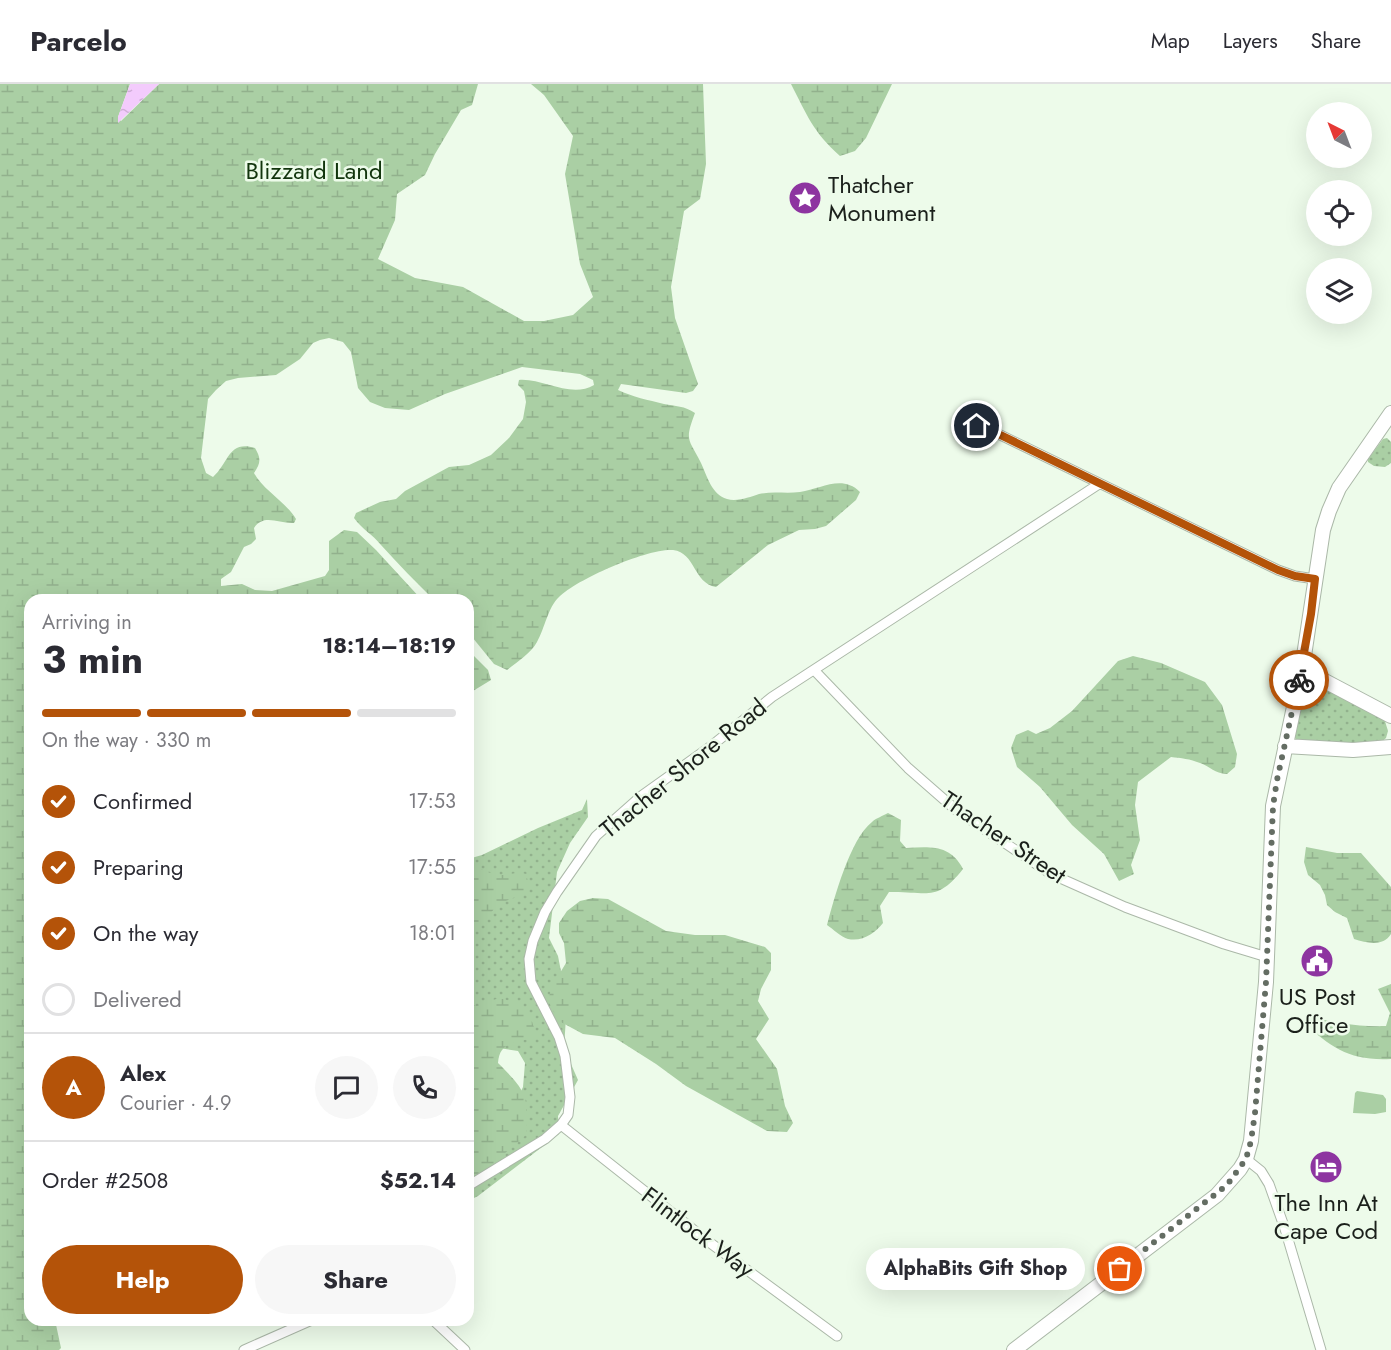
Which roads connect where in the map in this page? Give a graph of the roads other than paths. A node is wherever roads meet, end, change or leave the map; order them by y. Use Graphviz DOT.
graph roads {
  1 [pos="1391,413"];
  2 [pos="960,427"];
  3 [pos="1099,484"];
  4 [pos="1315,579"];
  5 [pos="1302,669"];
  6 [pos="814,670"];
  7 [pos="1391,716"];
  8 [pos="1390,744"];
  9 [pos="1285,746"];
  10 [pos="1267,957"];
  11 [pos="561,1125"];
  12 [pos="1246,1159"];
  13 [pos="474,1182"];
  14 [pos="298,1326"];
  15 [pos="439,1326"];
  16 [pos="837,1336"];
  17 [pos="244,1350"];
  18 [pos="465,1350"];
  19 [pos="1014,1350"];
  20 [pos="1321,1350"];
  1 -- 4 [label="main road"];
  2 -- 3 [label="street"];
  3 -- 4 [label="street"];
  3 -- 6 [label="street, Thacher Shore Road"];
  4 -- 5 [label="main road"];
  5 -- 7 [label="main road"];
  5 -- 9 [label="main road"];
  6 -- 10 [label="street, Thacher Street"];
  6 -- 11 [label="street, Thacher Shore Road"];
  8 -- 9 [label="main road"];
  9 -- 10 [label="main road"];
  10 -- 12 [label="main road"];
  11 -- 13 [label="street"];
  11 -- 16 [label="street, Flintlock Way"];
  12 -- 19 [label="main road"];
  12 -- 20 [label="street"];
  14 -- 17 [label="street"];
  15 -- 18 [label="street"];
}
